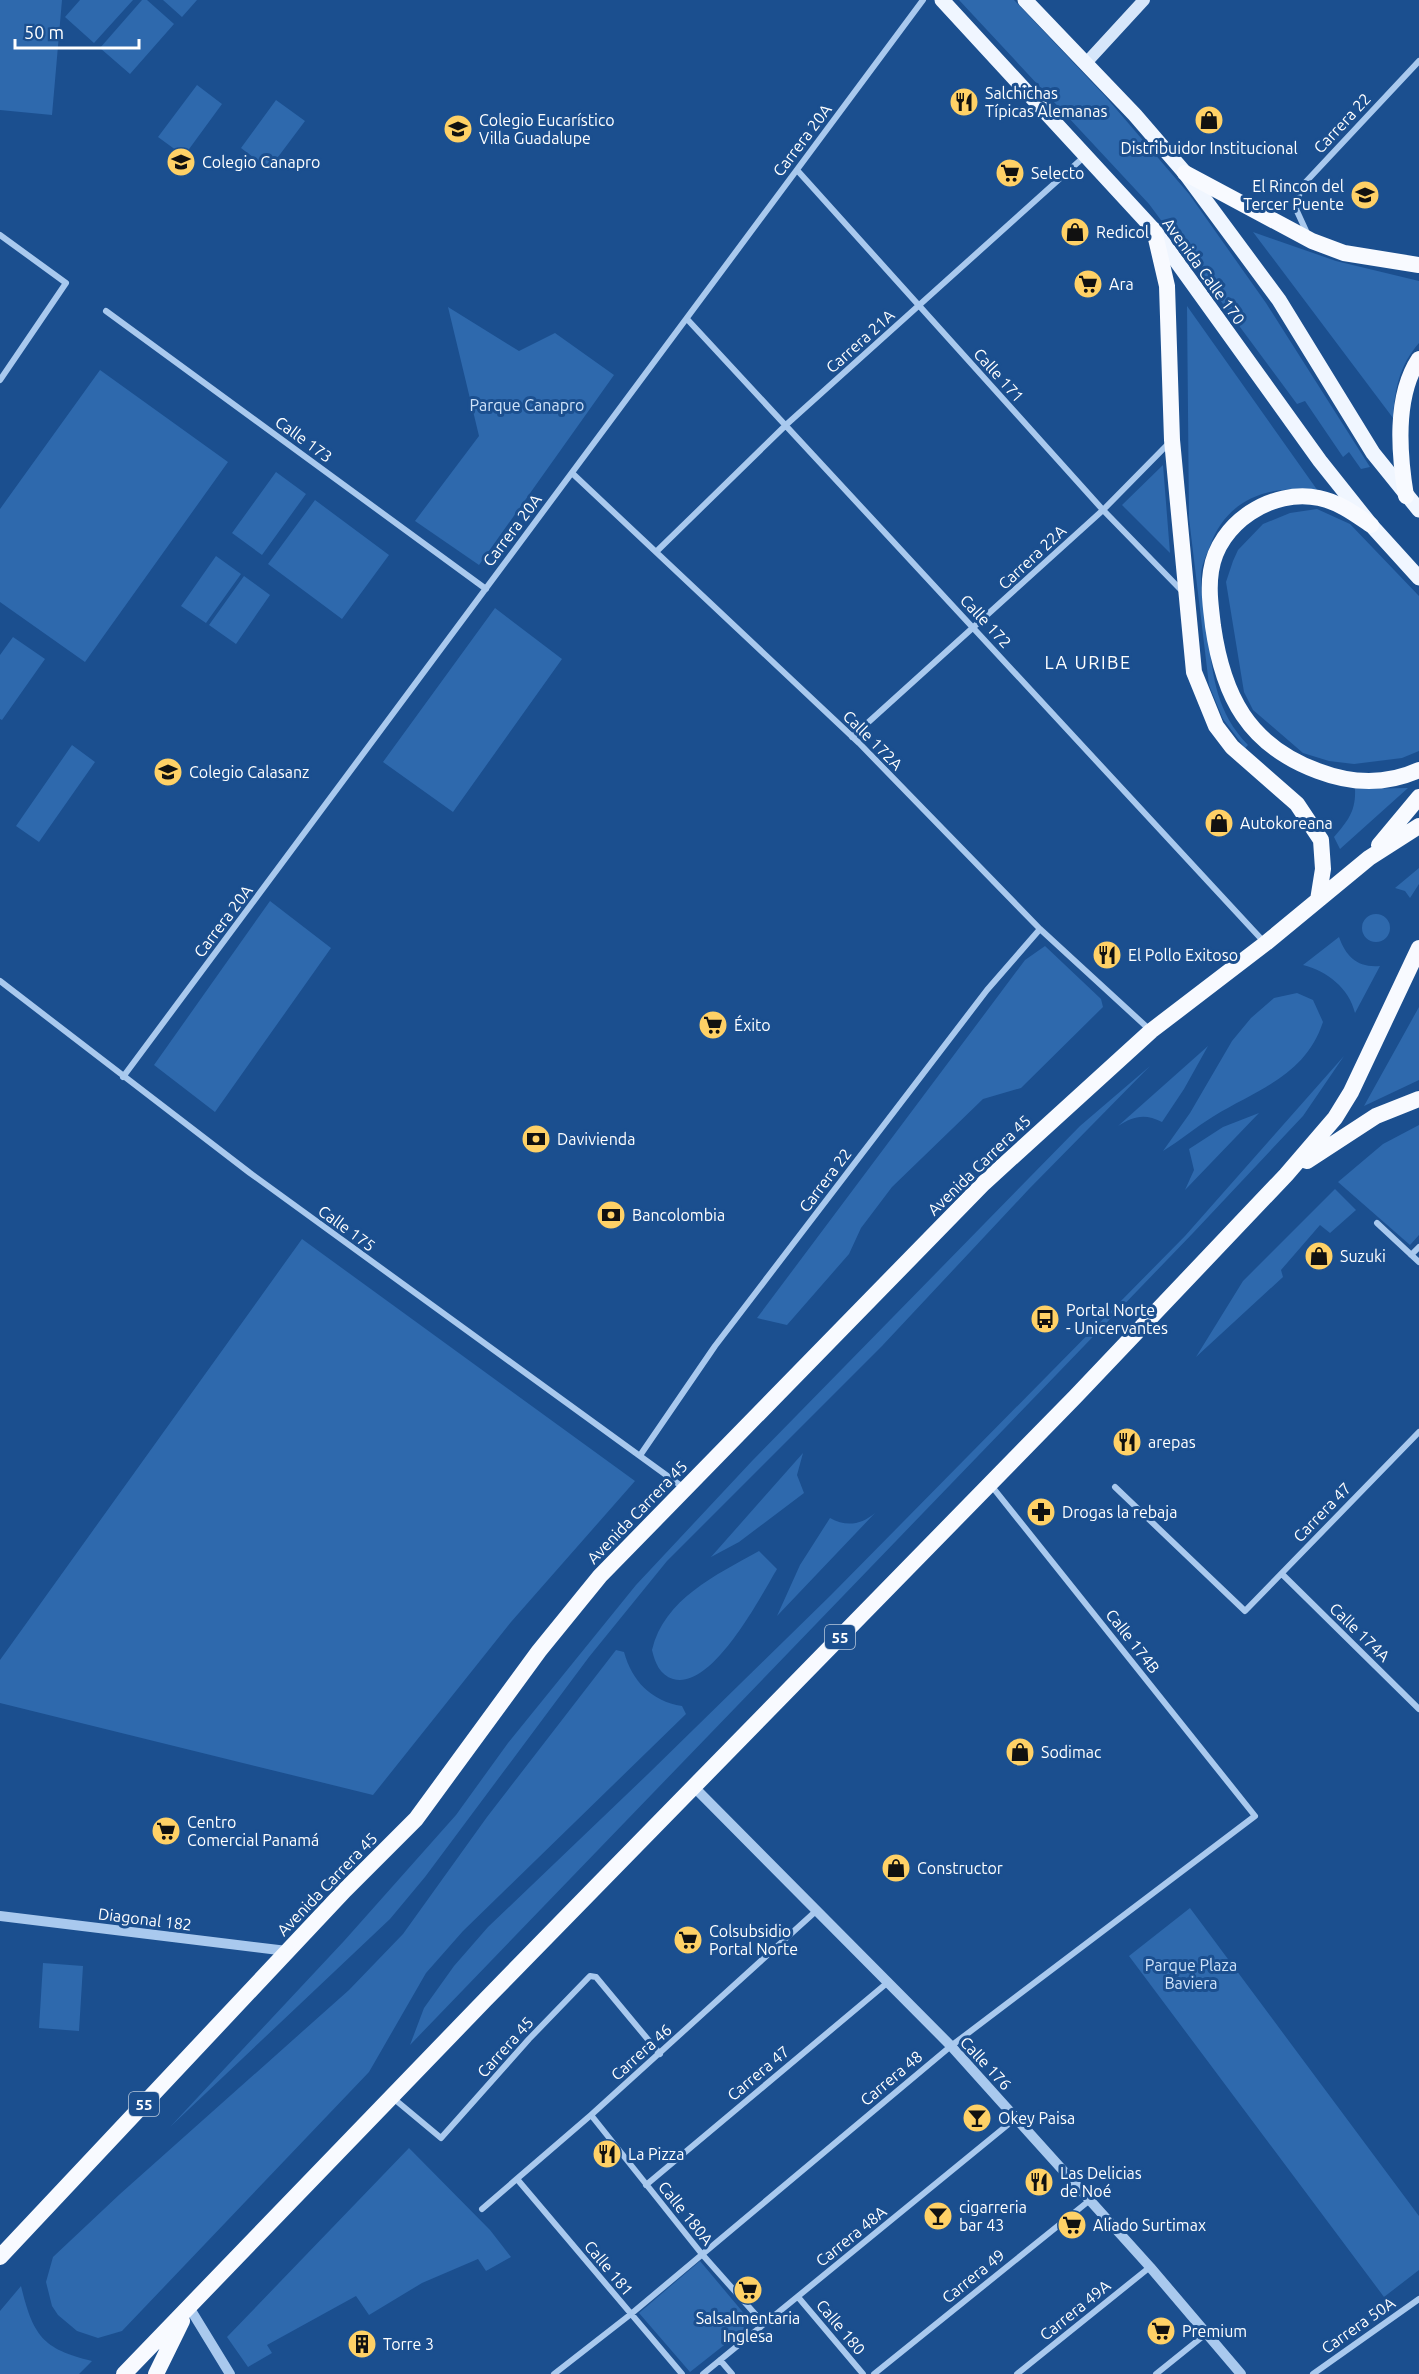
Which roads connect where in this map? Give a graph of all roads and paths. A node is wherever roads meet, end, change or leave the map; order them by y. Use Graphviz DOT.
graph roads {
  1 [pos="923,0"];
  2 [pos="942,0"];
  3 [pos="1025,0"];
  4 [pos="1144,0"];
  5 [pos="1419,61"];
  6 [pos="1086,63"];
  7 [pos="1085,156"];
  8 [pos="797,170"];
  9 [pos="1185,173"];
  10 [pos="1154,230"];
  11 [pos="0,235"];
  12 [pos="1312,241"];
  13 [pos="1419,266"];
  14 [pos="920,306"];
  15 [pos="106,311"];
  16 [pos="687,319"];
  17 [pos="1419,359"];
  18 [pos="0,380"];
  19 [pos="787,424"];
  20 [pos="1172,440"];
  21 [pos="572,473"];
  22 [pos="1414,505"];
  23 [pos="1103,510"];
  24 [pos="1375,530"];
  25 [pos="657,551"];
  26 [pos="1419,578"];
  27 [pos="486,589"];
  28 [pos="1186,594"];
  29 [pos="974,628"];
  30 [pos="852,737"];
  31 [pos="1419,770"];
  32 [pos="1419,797"];
  33 [pos="1419,826"];
  34 [pos="1369,858"];
  35 [pos="1318,900"];
  36 [pos="1040,929"];
  37 [pos="1266,943"];
  38 [pos="1419,948"];
  39 [pos="1419,969"];
  40 [pos="0,981"];
  41 [pos="1393,1008"];
  42 [pos="1150,1031"];
  43 [pos="123,1077"];
  44 [pos="1419,1099"];
  45 [pos="1286,1175"];
  46 [pos="1377,1223"];
  47 [pos="1419,1247"];
  48 [pos="1411,1255"];
  49 [pos="1419,1262"];
  50 [pos="1419,1433"];
  51 [pos="641,1454"];
  52 [pos="990,1483"];
  53 [pos="1115,1487"];
  54 [pos="684,1488"];
  55 [pos="1282,1574"];
  56 [pos="1419,1709"];
  57 [pos="693,1786"];
  58 [pos="1255,1816"];
  59 [pos="816,1911"];
  60 [pos="0,1916"];
  61 [pos="287,1951"];
  62 [pos="887,1983"];
  63 [pos="951,2046"];
  64 [pos="660,2054"];
  65 [pos="393,2098"];
  66 [pos="591,2115"];
  67 [pos="1016,2118"];
  68 [pos="517,2179"];
  69 [pos="646,2185"];
  70 [pos="1090,2200"];
  71 [pos="482,2209"];
  72 [pos="701,2253"];
  73 [pos="0,2257"];
  74 [pos="1150,2267"];
  75 [pos="798,2296"];
  76 [pos="1419,2299"];
  77 [pos="189,2307"];
  78 [pos="631,2314"];
  79 [pos="764,2324"];
  80 [pos="1208,2333"];
  81 [pos="720,2360"];
  82 [pos="124,2374"];
  83 [pos="156,2374"];
  84 [pos="230,2374"];
  85 [pos="554,2374"];
  86 [pos="682,2374"];
  87 [pos="703,2374"];
  88 [pos="732,2374"];
  89 [pos="863,2374"];
  90 [pos="874,2374"];
  91 [pos="1017,2374"];
  92 [pos="1156,2374"];
  93 [pos="1241,2374"];
  94 [pos="1313,2374"];
  1 -- 8 [label="street, Carrera 20A"];
  2 -- 7 [label="main road, Avenida Calle 170"];
  3 -- 6 [label="main road"];
  4 -- 6 [label="main road"];
  5 -- 12 [label="street, Carrera 22"];
  6 -- 9 [label="main road"];
  7 -- 10 [label="main road, Avenida Calle 170"];
  7 -- 14 [label="street, Carrera 21A"];
  8 -- 14 [label="street, Calle 171"];
  8 -- 16 [label="street, Carrera 20A"];
  9 -- 12 [label="highway"];
  9 -- 22 [label="main road"];
  10 -- 20 [label="highway"];
  10 -- 24 [label="main road, Avenida Calle 170"];
  11 -- 18 [label="street"];
  12 -- 13 [label="highway"];
  14 -- 19 [label="street, Carrera 21A"];
  14 -- 23 [label="street, Calle 171"];
  15 -- 27 [label="street, Calle 173"];
  16 -- 19 [label="street, Calle 172"];
  16 -- 21 [label="street, Carrera 20A"];
  17 -- 22 [label="highway"];
  19 -- 25 [label="street, Carrera 21A"];
  19 -- 29 [label="street, Calle 172"];
  20 -- 23 [label="street, Carrera 22A"];
  20 -- 28 [label="highway"];
  21 -- 25 [label="street, Calle 172A"];
  21 -- 27 [label="street, Carrera 20A"];
  23 -- 28 [label="street, Calle 171"];
  23 -- 29 [label="street, Carrera 22A"];
  24 -- 26 [label="main road, Avenida Calle 170"];
  24 -- 31 [label="highway"];
  25 -- 30 [label="street, Calle 172A"];
  27 -- 43 [label="street, Carrera 20A"];
  28 -- 35 [label="highway"];
  29 -- 30 [label="street, Carrera 22A"];
  29 -- 37 [label="street, Calle 172"];
  30 -- 36 [label="street, Calle 172A"];
  32 -- 34 [label="highway, Avenida Carrera 45"];
  33 -- 34 [label="highway, Avenida Carrera 45"];
  34 -- 35 [label="highway, Avenida Carrera 45 / 55"];
  35 -- 37 [label="highway, Avenida Carrera 45 / 55"];
  36 -- 42 [label="street, Calle 172A"];
  36 -- 51 [label="street, Carrera 22"];
  37 -- 42 [label="highway, Avenida Carrera 45 / 55"];
  38 -- 41 [label="highway"];
  39 -- 41 [label="highway"];
  40 -- 43 [label="street, Calle 175"];
  41 -- 45 [label="highway"];
  42 -- 54 [label="highway, Avenida Carrera 45 / 55"];
  43 -- 51 [label="street, Calle 175"];
  44 -- 45 [label="highway"];
  45 -- 52 [label="highway, 55"];
  46 -- 48 [label="street"];
  47 -- 48 [label="street"];
  48 -- 49 [label="street"];
  50 -- 55 [label="street, Carrera 47"];
  51 -- 54 [label="street, Calle 175"];
  52 -- 57 [label="highway, 55"];
  52 -- 58 [label="street, Calle 174B"];
  53 -- 55 [label="street, Carrera 47"];
  54 -- 61 [label="highway, Avenida Carrera 45 / 55"];
  55 -- 56 [label="street, Calle 174A"];
  57 -- 59 [label="street, Calle 176"];
  57 -- 65 [label="highway, 55"];
  58 -- 63 [label="street, Carrera 48"];
  59 -- 62 [label="street, Calle 176"];
  59 -- 64 [label="street, Carrera 46"];
  60 -- 61 [label="street, Diagonal 182"];
  61 -- 73 [label="highway, Avenida Carrera 45 / 55"];
  62 -- 63 [label="street, Calle 176"];
  62 -- 69 [label="street, Carrera 47"];
  63 -- 67 [label="street, Calle 176"];
  63 -- 72 [label="street, Carrera 48"];
  64 -- 65 [label="street, Carrera 45"];
  64 -- 66 [label="street, Carrera 46"];
  65 -- 77 [label="highway, 55"];
  66 -- 68 [label="street, Carrera 46"];
  66 -- 69 [label="street, Calle 180A"];
  67 -- 70 [label="street, Calle 176"];
  67 -- 75 [label="street, Carrera 48A"];
  68 -- 71 [label="street, Carrera 46"];
  68 -- 78 [label="street, Calle 181"];
  69 -- 72 [label="street, Calle 180A"];
  70 -- 74 [label="street, Calle 176"];
  70 -- 90 [label="street, Carrera 49"];
  72 -- 78 [label="street, Carrera 48"];
  72 -- 79 [label="street, Calle 180A"];
  74 -- 80 [label="street, Calle 176"];
  74 -- 91 [label="street, Carrera 49A"];
  75 -- 79 [label="street, Carrera 48A"];
  75 -- 89 [label="street, Calle 180"];
  76 -- 94 [label="street, Carrera 50A"];
  77 -- 82 [label="highway, 55"];
  77 -- 83 [label="highway"];
  77 -- 84 [label="street"];
  78 -- 85 [label="street, Carrera 48"];
  78 -- 86 [label="street, Calle 181"];
  79 -- 81 [label="street, Carrera 48A"];
  80 -- 92 [label="street"];
  80 -- 93 [label="street, Calle 176"];
  81 -- 87 [label="street, Carrera 48A"];
  81 -- 88 [label="street"];
}
